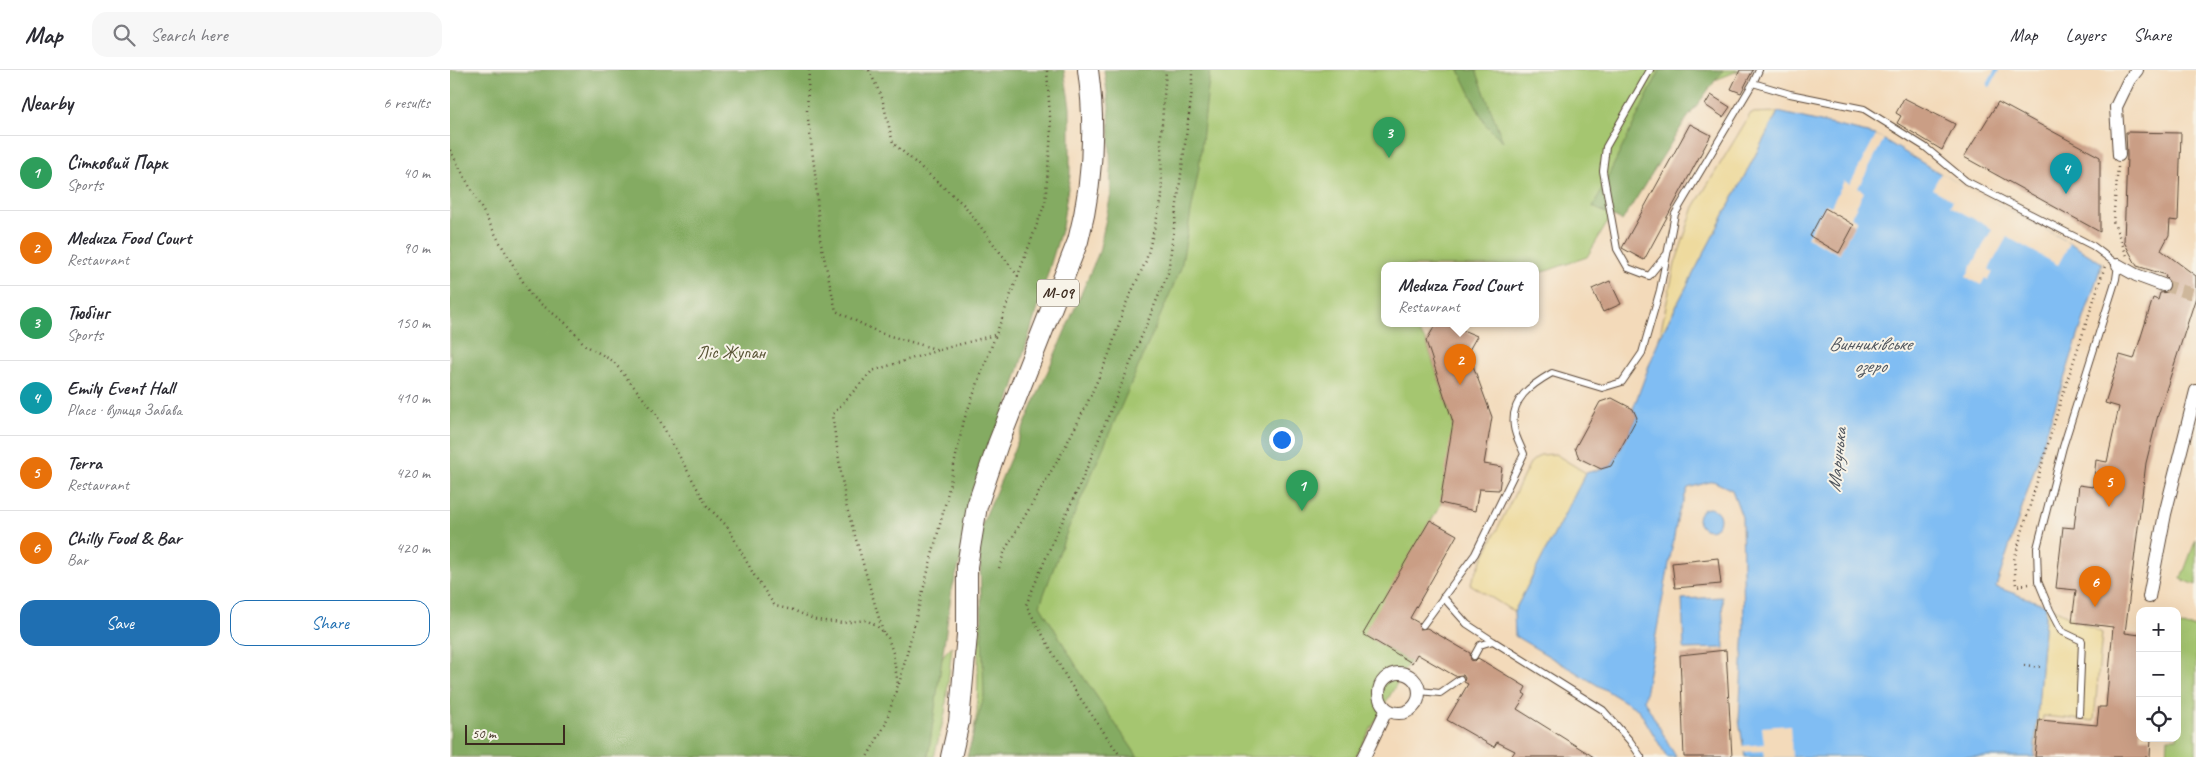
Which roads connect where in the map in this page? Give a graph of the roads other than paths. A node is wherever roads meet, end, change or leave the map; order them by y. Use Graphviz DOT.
graph roads {
  1 [pos="1088,70"];
  2 [pos="1650,70"];
  3 [pos="1759,70"];
  4 [pos="2137,70"];
  5 [pos="1753,83"];
  6 [pos="2119,155"];
  7 [pos="1667,254"];
  8 [pos="2118,265"];
  9 [pos="2162,285"];
  10 [pos="2196,391"];
  11 [pos="1443,597"];
  12 [pos="2149,597"];
  13 [pos="1423,626"];
  14 [pos="1493,641"];
  15 [pos="1474,656"];
  16 [pos="1460,679"];
  17 [pos="1419,691"];
  18 [pos="1387,709"];
  19 [pos="2079,714"];
  20 [pos="951,757"];
  21 [pos="1364,757"];
  22 [pos="1641,757"];
  1 -- 20 [label="main road, М-09"];
  2 -- 7 [label="lane"];
  3 -- 5 [label="lane"];
  4 -- 6 [label="street"];
  5 -- 7 [label="lane"];
  5 -- 8 [label="lane"];
  7 -- 11 [label="lane"];
  8 -- 9 [label="street"];
  8 -- 19 [label="lane"];
  10 -- 12 [label="street"];
  11 -- 13 [label="lane"];
  11 -- 14 [label="lane"];
  14 -- 15 [label="lane"];
  14 -- 22 [label="lane"];
  16 -- 17 [label="lane"];
  17 -- 18 [label="street"];
  17 -- 18 [label="street"];
  18 -- 21 [label="street"];
}
